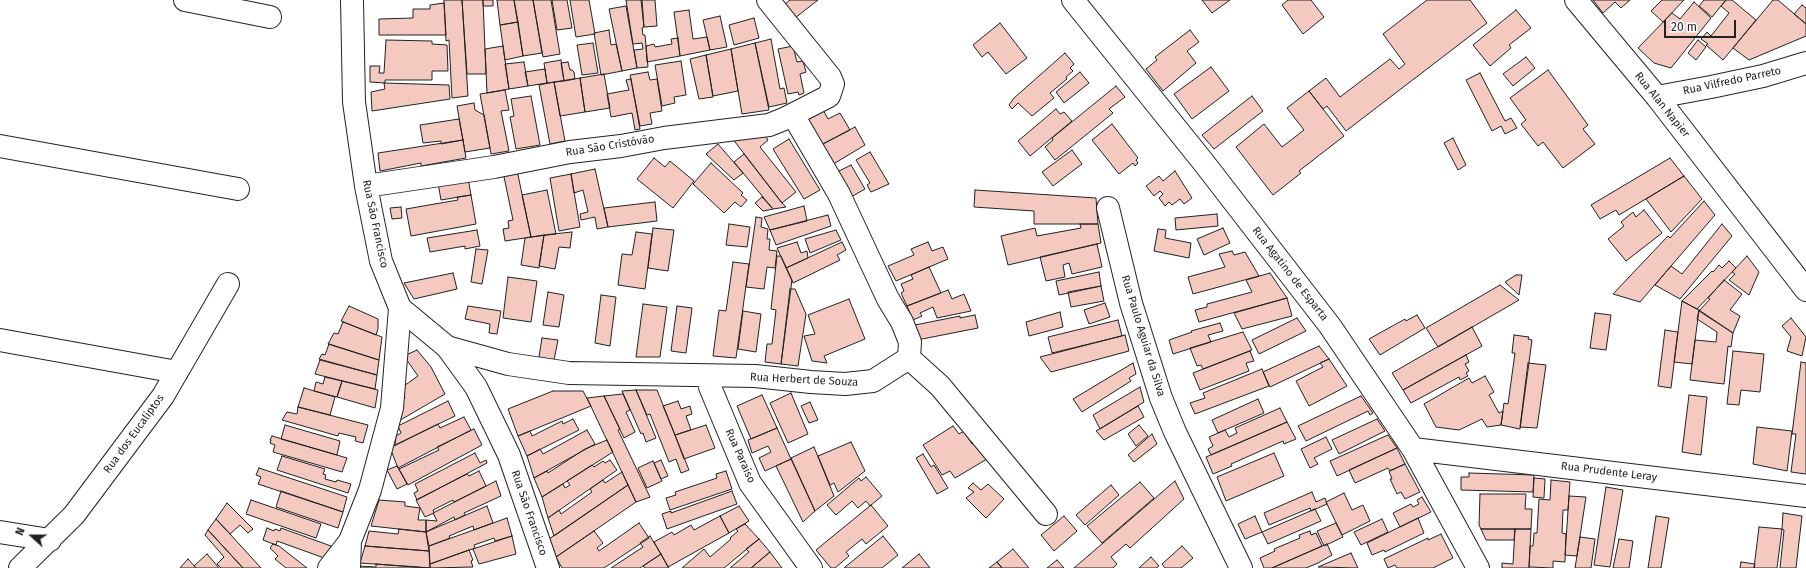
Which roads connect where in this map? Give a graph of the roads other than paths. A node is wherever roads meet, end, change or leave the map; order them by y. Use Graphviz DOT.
graph roads {
  1 [pos="185,0"];
  2 [pos="352,0"];
  3 [pos="768,0"];
  4 [pos="1073,0"];
  5 [pos="1576,0"];
  6 [pos="270,17"];
  7 [pos="1806,63"];
  8 [pos="1657,97"];
  9 [pos="793,115"];
  10 [pos="0,146"];
  11 [pos="366,186"];
  12 [pos="238,189"];
  13 [pos="1108,208"];
  14 [pos="228,284"];
  15 [pos="1806,290"];
  16 [pos="400,308"];
  17 [pos="0,340"];
  18 [pos="447,347"];
  19 [pos="909,358"];
  20 [pos="177,372"];
  21 [pos="708,377"];
  22 [pos="1413,449"];
  23 [pos="1806,496"];
  24 [pos="1046,514"];
  25 [pos="0,532"];
  26 [pos="50,540"];
  27 [pos="350,541"];
  28 [pos="20,568"];
  29 [pos="329,568"];
  30 [pos="349,568"];
  31 [pos="548,568"];
  32 [pos="811,568"];
  33 [pos="1240,568"];
  34 [pos="1478,568"];
  1 -- 6 [label="street"];
  2 -- 11 [label="street, Rua São Francisco"];
  3 -- 9 [label="street, Rua São Cristóvão"];
  4 -- 22 [label="street, Rua Agatino de Esparta"];
  5 -- 8 [label="street, Rua Alan Napier"];
  7 -- 8 [label="street, Rua Vilfredo Parreto"];
  8 -- 15 [label="street, Rua Alan Napier"];
  9 -- 11 [label="street, Rua São Cristóvão"];
  9 -- 19 [label="street"];
  10 -- 12 [label="street"];
  11 -- 16 [label="street, Rua São Francisco"];
  13 -- 33 [label="street, Rua Paulo Aguiar da Silva"];
  14 -- 20 [label="street, Rua dos Eucaliptos"];
  16 -- 18 [label="street, Rua São Francisco"];
  16 -- 27 [label="street"];
  17 -- 20 [label="street"];
  18 -- 21 [label="street, Rua Herbert de Souza"];
  18 -- 31 [label="street, Rua São Francisco"];
  19 -- 21 [label="street, Rua Herbert de Souza"];
  19 -- 24 [label="street"];
  20 -- 26 [label="street, Rua dos Eucaliptos"];
  21 -- 32 [label="street, Rua Paraíso"];
  22 -- 23 [label="street, Rua Prudente Leray"];
  22 -- 34 [label="street, Rua Agatino de Esparta"];
  25 -- 26 [label="street"];
  26 -- 28 [label="street, Rua dos Eucaliptos"];
  27 -- 29 [label="street"];
  27 -- 30 [label="street"];
}
